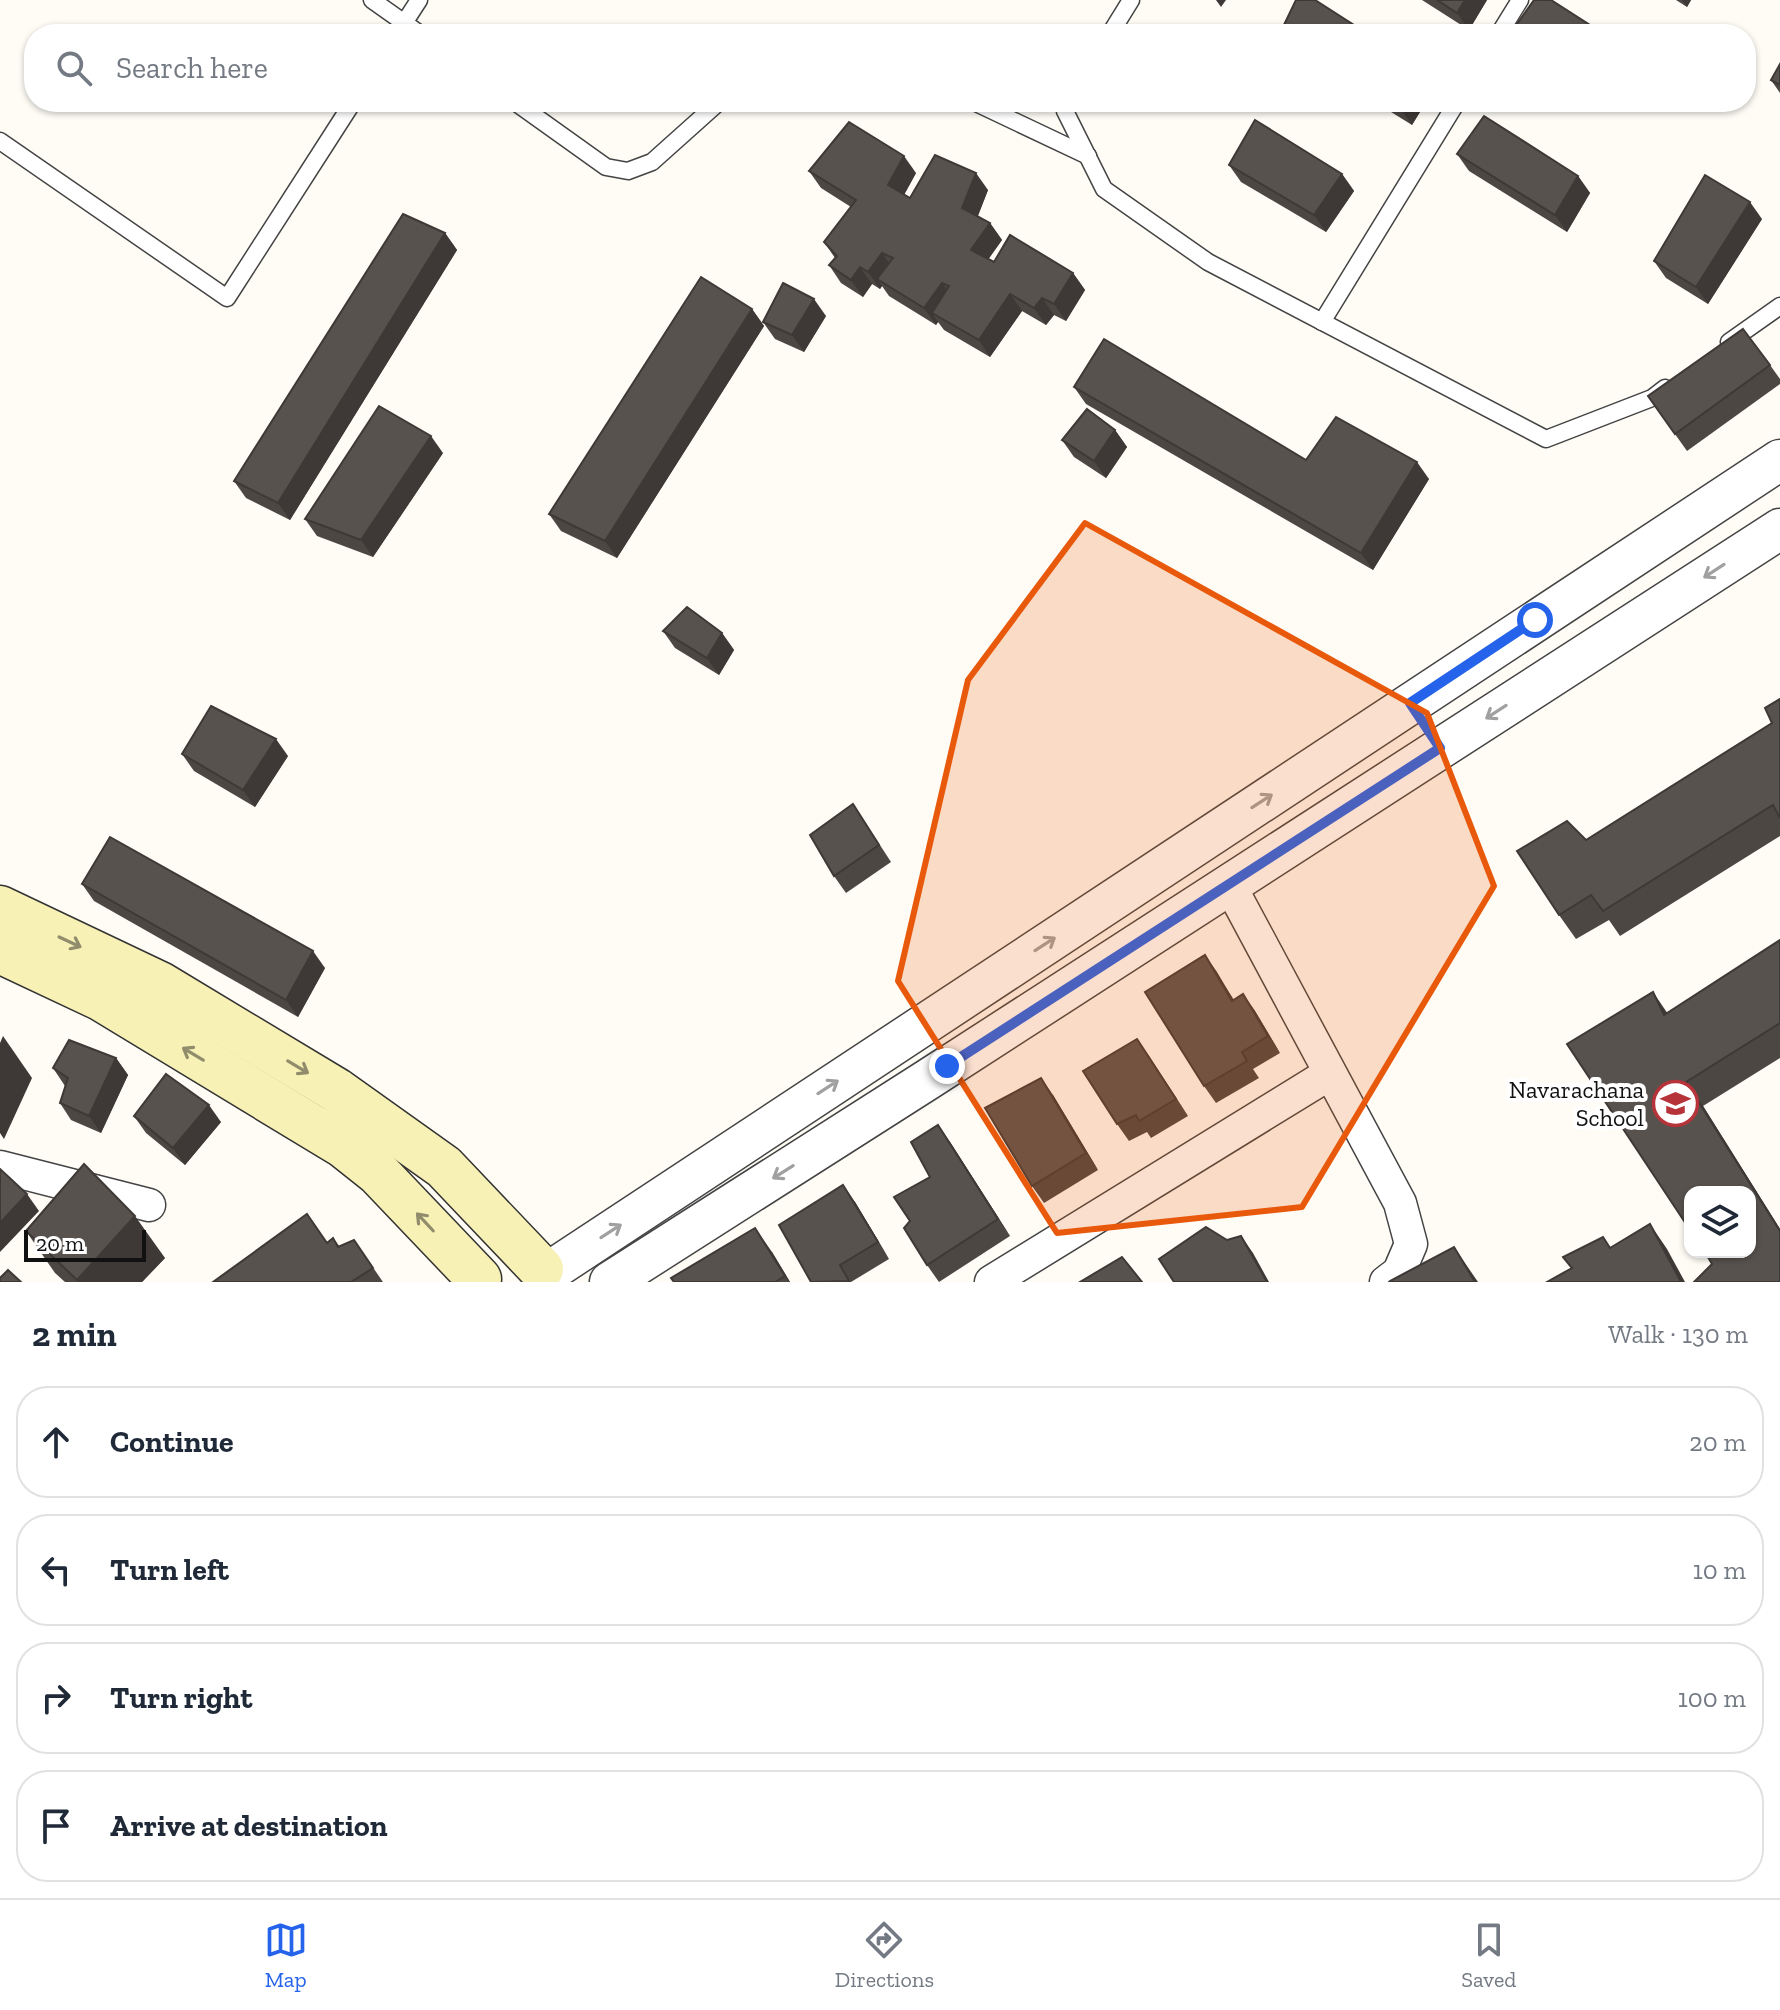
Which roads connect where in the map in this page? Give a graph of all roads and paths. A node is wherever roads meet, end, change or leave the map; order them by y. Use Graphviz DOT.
graph roads {
  1 [pos="372,0"];
  2 [pos="419,0"];
  3 [pos="1131,0"];
  4 [pos="1520,0"];
  5 [pos="396,24"];
  6 [pos="403,24"];
  7 [pos="1116,24"];
  8 [pos="1505,24"];
  9 [pos="347,112"];
  10 [pos="529,112"];
  11 [pos="708,112"];
  12 [pos="995,112"];
  13 [pos="1066,112"];
  14 [pos="1451,112"];
  15 [pos="0,141"];
  16 [pos="1088,156"];
  17 [pos="1780,306"];
  18 [pos="1322,322"];
  19 [pos="1716,352"];
  20 [pos="1677,379"];
  21 [pos="1780,460"];
  22 [pos="1780,529"];
  23 [pos="1410,703"];
  24 [pos="1440,748"];
  25 [pos="1229,884"];
  26 [pos="0,908"];
  27 [pos="0,951"];
  28 [pos="1329,1074"];
  29 [pos="0,1167"];
  30 [pos="149,1205"];
  31 [pos="547,1275"];
  32 [pos="478,1280"];
  33 [pos="610,1282"];
  34 [pos="991,1282"];
  35 [pos="1386,1282"];
  1 -- 5 [label="lane"];
  2 -- 6 [label="lane"];
  3 -- 7 [label="lane"];
  4 -- 8 [label="lane"];
  9 -- 15 [label="lane"];
  10 -- 11 [label="lane"];
  12 -- 16 [label="lane"];
  13 -- 16 [label="lane"];
  14 -- 18 [label="lane"];
  16 -- 18 [label="lane"];
  17 -- 19 [label="lane"];
  18 -- 20 [label="lane"];
  21 -- 23 [label="street"];
  22 -- 24 [label="street, one-way"];
  23 -- 24 [label="street"];
  31 -- 23 [label="street, one-way"];
  24 -- 25 [label="street"];
  25 -- 28 [label="street"];
  25 -- 33 [label="street, one-way"];
  26 -- 31 [label="main road, one-way"];
  32 -- 27 [label="main road, one-way"];
  28 -- 34 [label="street"];
  28 -- 35 [label="street"];
  29 -- 30 [label="street"];
  31 -- 32 [label="main road"];
}
